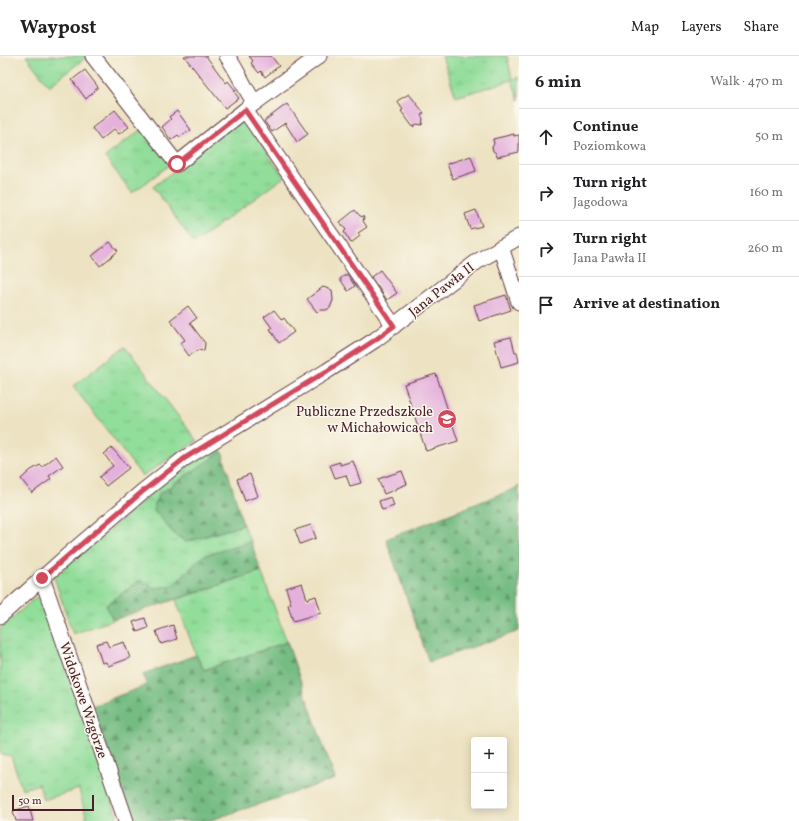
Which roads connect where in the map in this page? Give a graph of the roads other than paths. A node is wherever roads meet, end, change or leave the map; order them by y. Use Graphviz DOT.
graph roads {
  1 [pos="93,56"];
  2 [pos="227,56"];
  3 [pos="320,56"];
  4 [pos="250,107"];
  5 [pos="519,236"];
  6 [pos="501,247"];
  7 [pos="519,302"];
  8 [pos="394,326"];
  9 [pos="42,578"];
  10 [pos="0,616"];
  11 [pos="126,821"];
  1 -- 4 [label="street"];
  2 -- 4 [label="street"];
  3 -- 4 [label="street"];
  4 -- 8 [label="street"];
  5 -- 6 [label="street, Jana Pawła II"];
  6 -- 7 [label="street"];
  6 -- 8 [label="street, Jana Pawła II"];
  8 -- 9 [label="street, Jana Pawła II"];
  9 -- 10 [label="street, Jana Pawła II"];
  9 -- 11 [label="street, Widokowe Wzgórze"];
}
